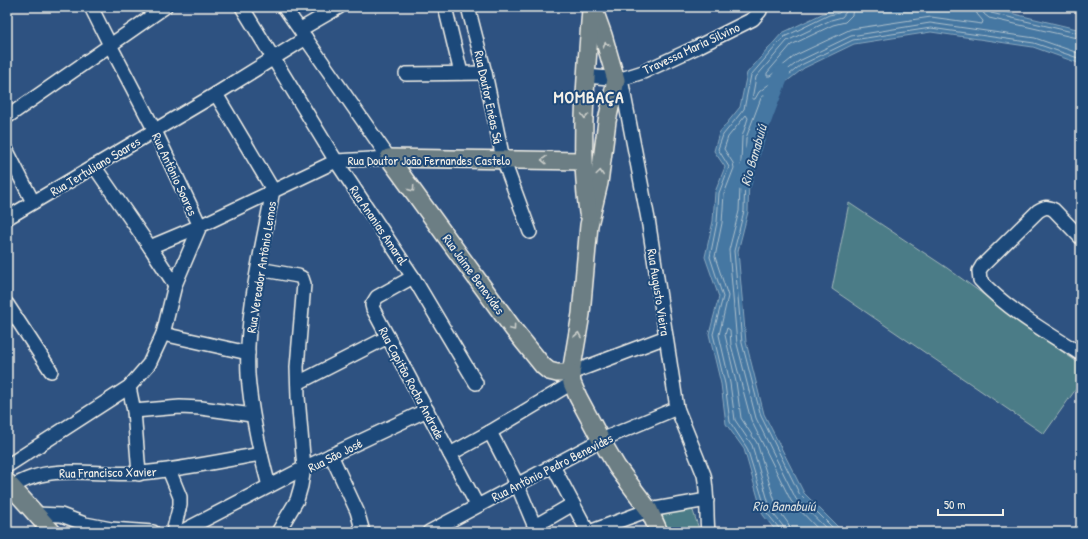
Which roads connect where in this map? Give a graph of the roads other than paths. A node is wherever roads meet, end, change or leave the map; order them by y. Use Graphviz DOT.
graph roads {
  1 [pos="91,7"];
  2 [pos="166,7"];
  3 [pos="242,7"];
  4 [pos="284,7"];
  5 [pos="339,7"];
  6 [pos="445,7"];
  7 [pos="468,7"];
  8 [pos="592,7"];
  9 [pos="760,7"];
  10 [pos="303,34"];
  11 [pos="110,45"];
  12 [pos="274,58"];
  13 [pos="462,73"];
  14 [pos="485,73"];
  15 [pos="406,74"];
  16 [pos="586,76"];
  17 [pos="618,79"];
  18 [pos="216,94"];
  19 [pos="7,117"];
  20 [pos="155,130"];
  21 [pos="7,151"];
  22 [pos="389,158"];
  23 [pos="503,160"];
  24 [pos="336,161"];
  25 [pos="583,161"];
  26 [pos="94,166"];
  27 [pos="273,190"];
  28 [pos="33,202"];
  29 [pos="7,218"];
  30 [pos="590,225"];
  31 [pos="200,226"];
  32 [pos="530,232"];
  33 [pos="1081,238"];
  34 [pos="150,247"];
  35 [pos="259,269"];
  36 [pos="413,277"];
  37 [pos="174,285"];
  38 [pos="7,304"];
  39 [pos="163,334"];
  40 [pos="388,337"];
  41 [pos="666,337"];
  42 [pos="248,353"];
  43 [pos="1081,354"];
  44 [pos="51,371"];
  45 [pos="572,378"];
  46 [pos="476,382"];
  47 [pos="298,383"];
  48 [pos="129,387"];
  49 [pos="677,408"];
  50 [pos="427,410"];
  51 [pos="134,411"];
  52 [pos="252,414"];
  53 [pos="490,432"];
  54 [pos="601,440"];
  55 [pos="261,454"];
  56 [pos="450,454"];
  57 [pos="331,455"];
  58 [pos="7,466"];
  59 [pos="553,466"];
  60 [pos="304,468"];
  61 [pos="169,470"];
  62 [pos="139,474"];
  63 [pos="517,484"];
  64 [pos="269,486"];
  65 [pos="9,487"];
  66 [pos="707,500"];
  67 [pos="573,504"];
  68 [pos="478,505"];
  69 [pos="649,510"];
  70 [pos="36,514"];
  71 [pos="445,528"];
  72 [pos="536,529"];
  73 [pos="52,532"];
  74 [pos="149,532"];
  75 [pos="153,532"];
  76 [pos="173,532"];
  77 [pos="181,532"];
  78 [pos="278,532"];
  79 [pos="363,532"];
  80 [pos="430,532"];
  81 [pos="588,532"];
  82 [pos="659,532"];
  83 [pos="708,532"];
  1 -- 11 [label="street, Rua Antônio Soares"];
  2 -- 11 [label="street"];
  3 -- 12 [label="street, Rua Ananias Amaral"];
  4 -- 10 [label="street, Rua Jaime Benevides"];
  5 -- 10 [label="street, Rua Tertuliano Soares"];
  6 -- 13 [label="street, Rua Doutor Enéas Sá"];
  7 -- 14 [label="street, Rua Doutor Enéas Sá"];
  8 -- 16 [label="main road"];
  17 -- 8 [label="main road, one-way"];
  9 -- 17 [label="street, Travessa Maria Silvino"];
  10 -- 12 [label="street, Rua Tertuliano Soares"];
  10 -- 22 [label="street, Rua Jaime Benevides"];
  11 -- 19 [label="street"];
  11 -- 20 [label="street, Rua Antônio Soares"];
  12 -- 18 [label="street, Rua Tertuliano Soares"];
  12 -- 24 [label="street, Rua Ananias Amaral"];
  13 -- 14 [label="street"];
  13 -- 15 [label="street"];
  14 -- 23 [label="street, Rua Doutor Enéas Sá"];
  16 -- 17 [label="street"];
  16 -- 25 [label="main road, one-way"];
  30 -- 17 [label="main road, one-way"];
  17 -- 41 [label="street, Rua Augusto Vieira"];
  18 -- 20 [label="street, Rua Tertuliano Soares"];
  18 -- 27 [label="street"];
  20 -- 26 [label="street, Rua Tertuliano Soares"];
  20 -- 31 [label="street, Rua Antônio Soares"];
  21 -- 28 [label="street"];
  22 -- 23 [label="main road, Rua Doutor João Fernandes Castelo"];
  22 -- 24 [label="street, Rua Doutor João Fernandes Castelo"];
  22 -- 45 [label="main road, Rua Jaime Benevides, one-way"];
  25 -- 23 [label="main road, Rua Doutor João Fernandes Castelo, one-way"];
  23 -- 32 [label="street, Rua Doutor Enéas Sá"];
  24 -- 27 [label="street, Rua Doutor João Fernandes Castelo"];
  24 -- 36 [label="street, Rua Ananias Amaral"];
  25 -- 30 [label="main road"];
  26 -- 28 [label="street, Rua Tertuliano Soares"];
  26 -- 34 [label="street"];
  27 -- 31 [label="street, Rua Doutor João Fernandes Castelo"];
  27 -- 35 [label="street, Rua Vereador Antônio Lemos"];
  28 -- 29 [label="street, Rua Tertuliano Soares"];
  45 -- 30 [label="main road, one-way"];
  31 -- 34 [label="street, Rua Doutor João Fernandes Castelo"];
  31 -- 37 [label="street, Rua Antônio Soares"];
  33 -- 43 [label="street"];
  34 -- 37 [label="street"];
  35 -- 42 [label="street, Rua Vereador Antônio Lemos"];
  35 -- 47 [label="street"];
  36 -- 40 [label="street, Rua Capitão Rocha Andrade"];
  36 -- 46 [label="street, Rua Ananias Amaral"];
  37 -- 39 [label="street, Rua Antônio Soares"];
  38 -- 44 [label="street"];
  39 -- 42 [label="street"];
  39 -- 48 [label="street, Rua Antônio Soares"];
  40 -- 47 [label="street"];
  40 -- 50 [label="street, Rua Capitão Rocha Andrade"];
  41 -- 45 [label="street"];
  41 -- 49 [label="street, Rua Augusto Vieira"];
  42 -- 52 [label="street, Rua Vereador Antônio Lemos"];
  45 -- 53 [label="street"];
  45 -- 54 [label="main road"];
  47 -- 60 [label="street"];
  48 -- 51 [label="street"];
  48 -- 58 [label="street, Rua Antônio Soares"];
  49 -- 54 [label="street, Rua Antônio Pedro Benevides"];
  49 -- 66 [label="street, Rua Augusto Vieira"];
  50 -- 56 [label="street, Rua Capitão Rocha Andrade"];
  50 -- 57 [label="street, Rua São José"];
  51 -- 52 [label="street"];
  51 -- 62 [label="street"];
  52 -- 55 [label="street, Rua Vereador Antônio Lemos"];
  53 -- 56 [label="street"];
  53 -- 63 [label="street"];
  54 -- 59 [label="street, Rua Antônio Pedro Benevides"];
  54 -- 69 [label="main road"];
  55 -- 61 [label="street, Rua Francisco Xavier"];
  55 -- 64 [label="street, Rua Vereador Antônio Lemos"];
  56 -- 68 [label="street, Rua Capitão Rocha Andrade"];
  57 -- 60 [label="street, Rua São José"];
  57 -- 79 [label="street"];
  59 -- 63 [label="street, Rua Antônio Pedro Benevides"];
  59 -- 67 [label="street"];
  60 -- 64 [label="street"];
  60 -- 78 [label="street, Rua São José"];
  61 -- 62 [label="street, Rua Francisco Xavier"];
  61 -- 76 [label="street"];
  62 -- 65 [label="street, Rua Francisco Xavier"];
  63 -- 68 [label="street, Rua Antônio Pedro Benevides"];
  63 -- 72 [label="street"];
  64 -- 77 [label="street"];
  65 -- 70 [label="main road"];
  66 -- 69 [label="street"];
  66 -- 83 [label="street, Rua Augusto Vieira"];
  67 -- 72 [label="street"];
  67 -- 81 [label="street"];
  68 -- 71 [label="street, Rua Antônio Pedro Benevides"];
  69 -- 81 [label="street"];
  69 -- 82 [label="main road"];
  70 -- 73 [label="main road"];
  70 -- 74 [label="street"];
  71 -- 80 [label="street, Rua Antônio Pedro Benevides"];
  74 -- 75 [label="street"];
}
